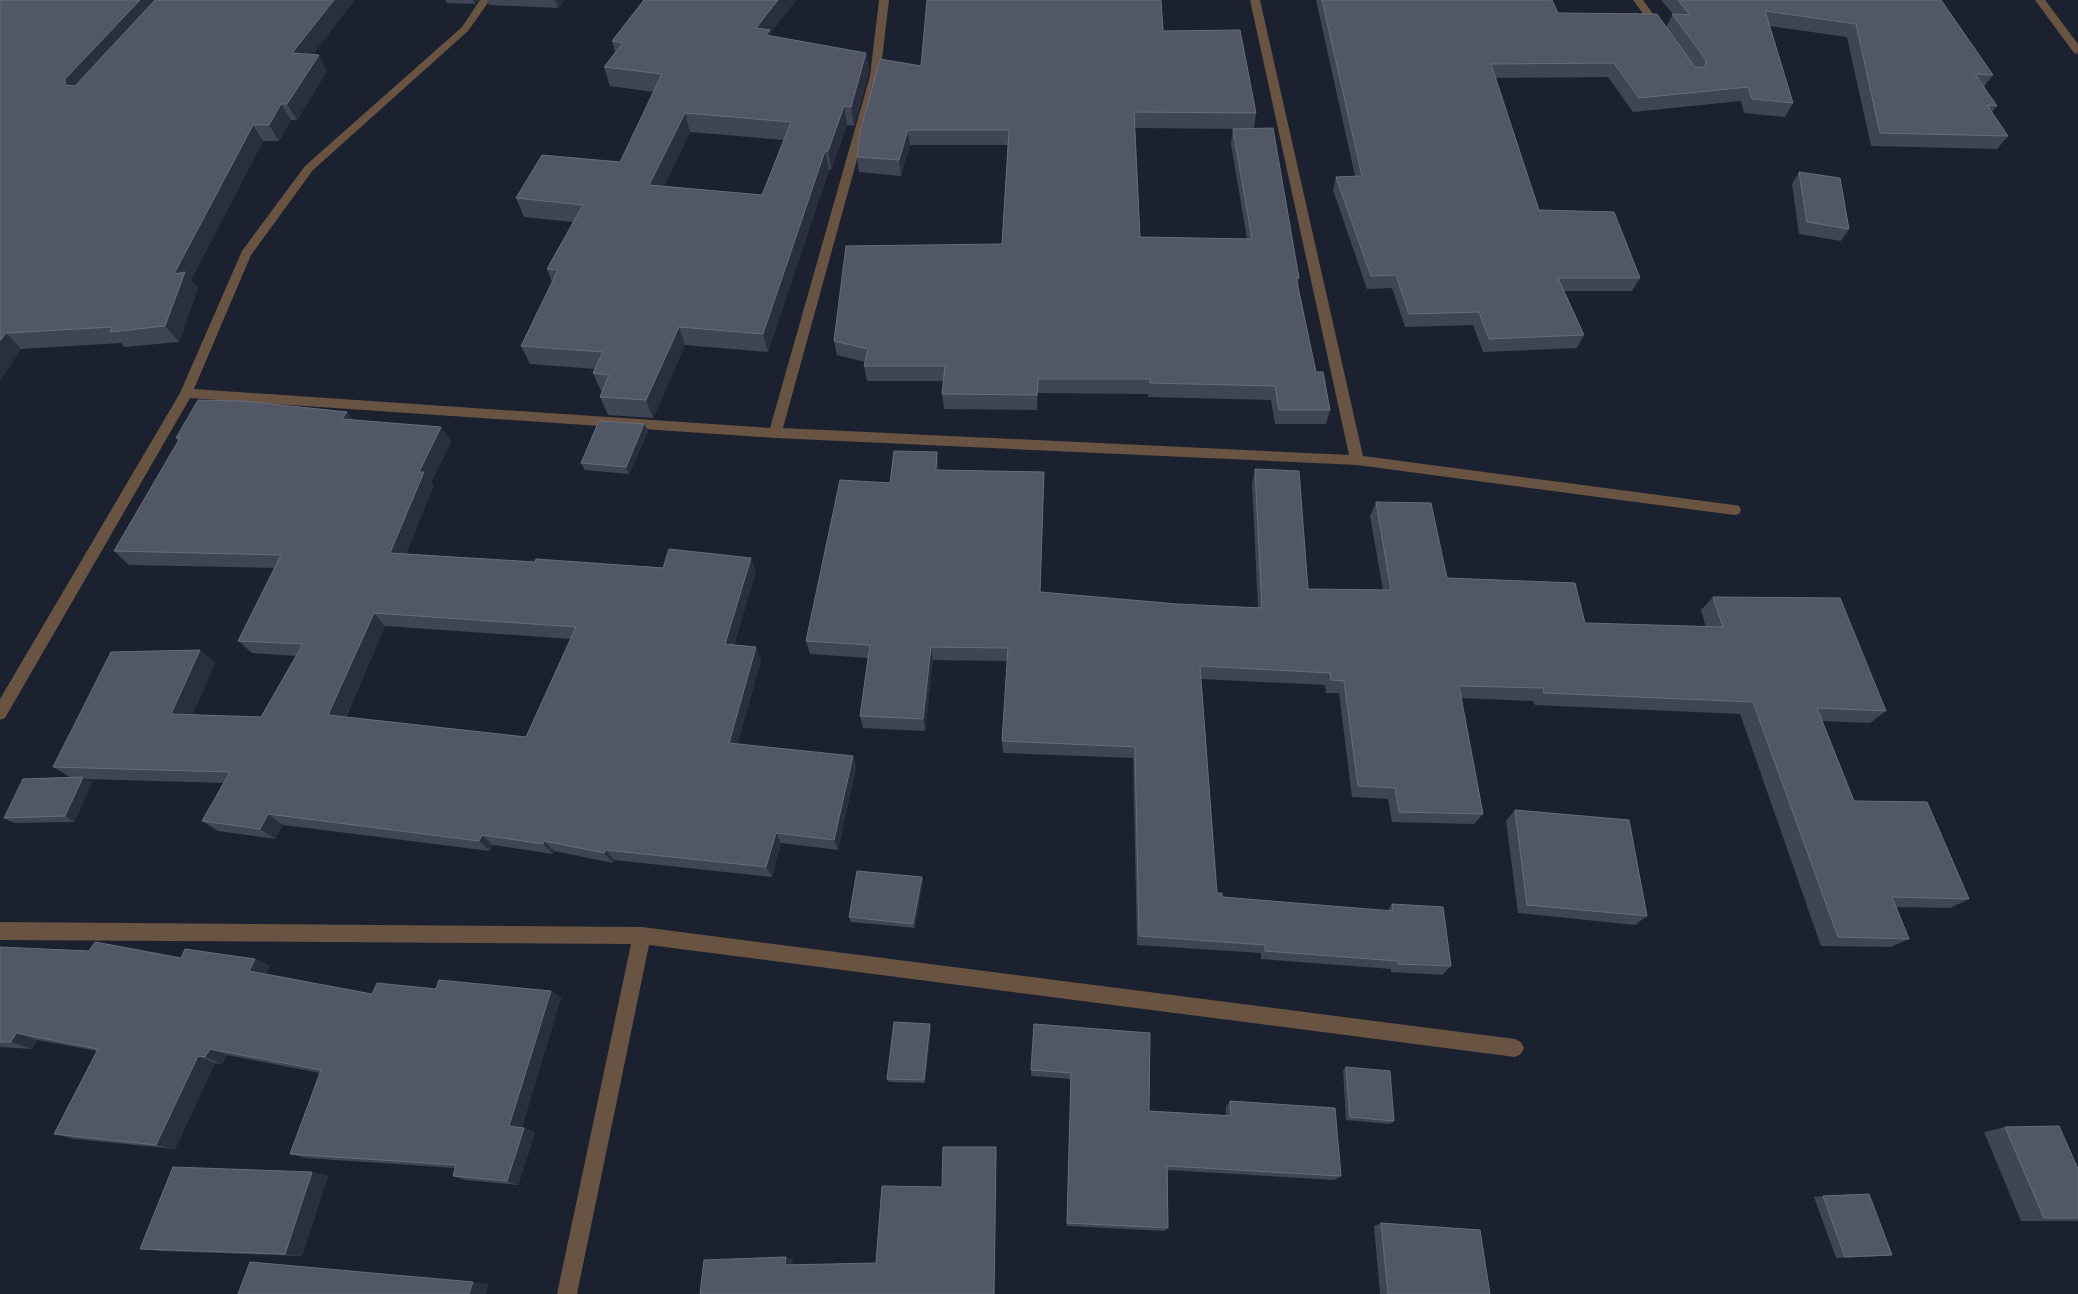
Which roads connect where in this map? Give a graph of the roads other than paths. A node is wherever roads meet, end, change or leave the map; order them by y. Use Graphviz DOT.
graph roads {
  1 [pos="485,0"];
  2 [pos="884,0"];
  3 [pos="1255,0"];
  4 [pos="1638,0"];
  5 [pos="2040,0"];
  6 [pos="1666,38"];
  7 [pos="2078,51"];
  8 [pos="186,393"];
  9 [pos="775,433"];
  10 [pos="1357,460"];
  11 [pos="1734,510"];
  12 [pos="0,713"];
  13 [pos="0,931"];
  14 [pos="642,936"];
  15 [pos="1515,1048"];
  16 [pos="567,1294"];
  1 -- 8 [label="street"];
  2 -- 9 [label="street"];
  3 -- 10 [label="street"];
  4 -- 6 [label="street"];
  5 -- 7 [label="street"];
  8 -- 9 [label="street"];
  8 -- 12 [label="street"];
  9 -- 10 [label="street"];
  10 -- 11 [label="street"];
  13 -- 14 [label="street"];
  14 -- 15 [label="street"];
  14 -- 16 [label="street"];
}
